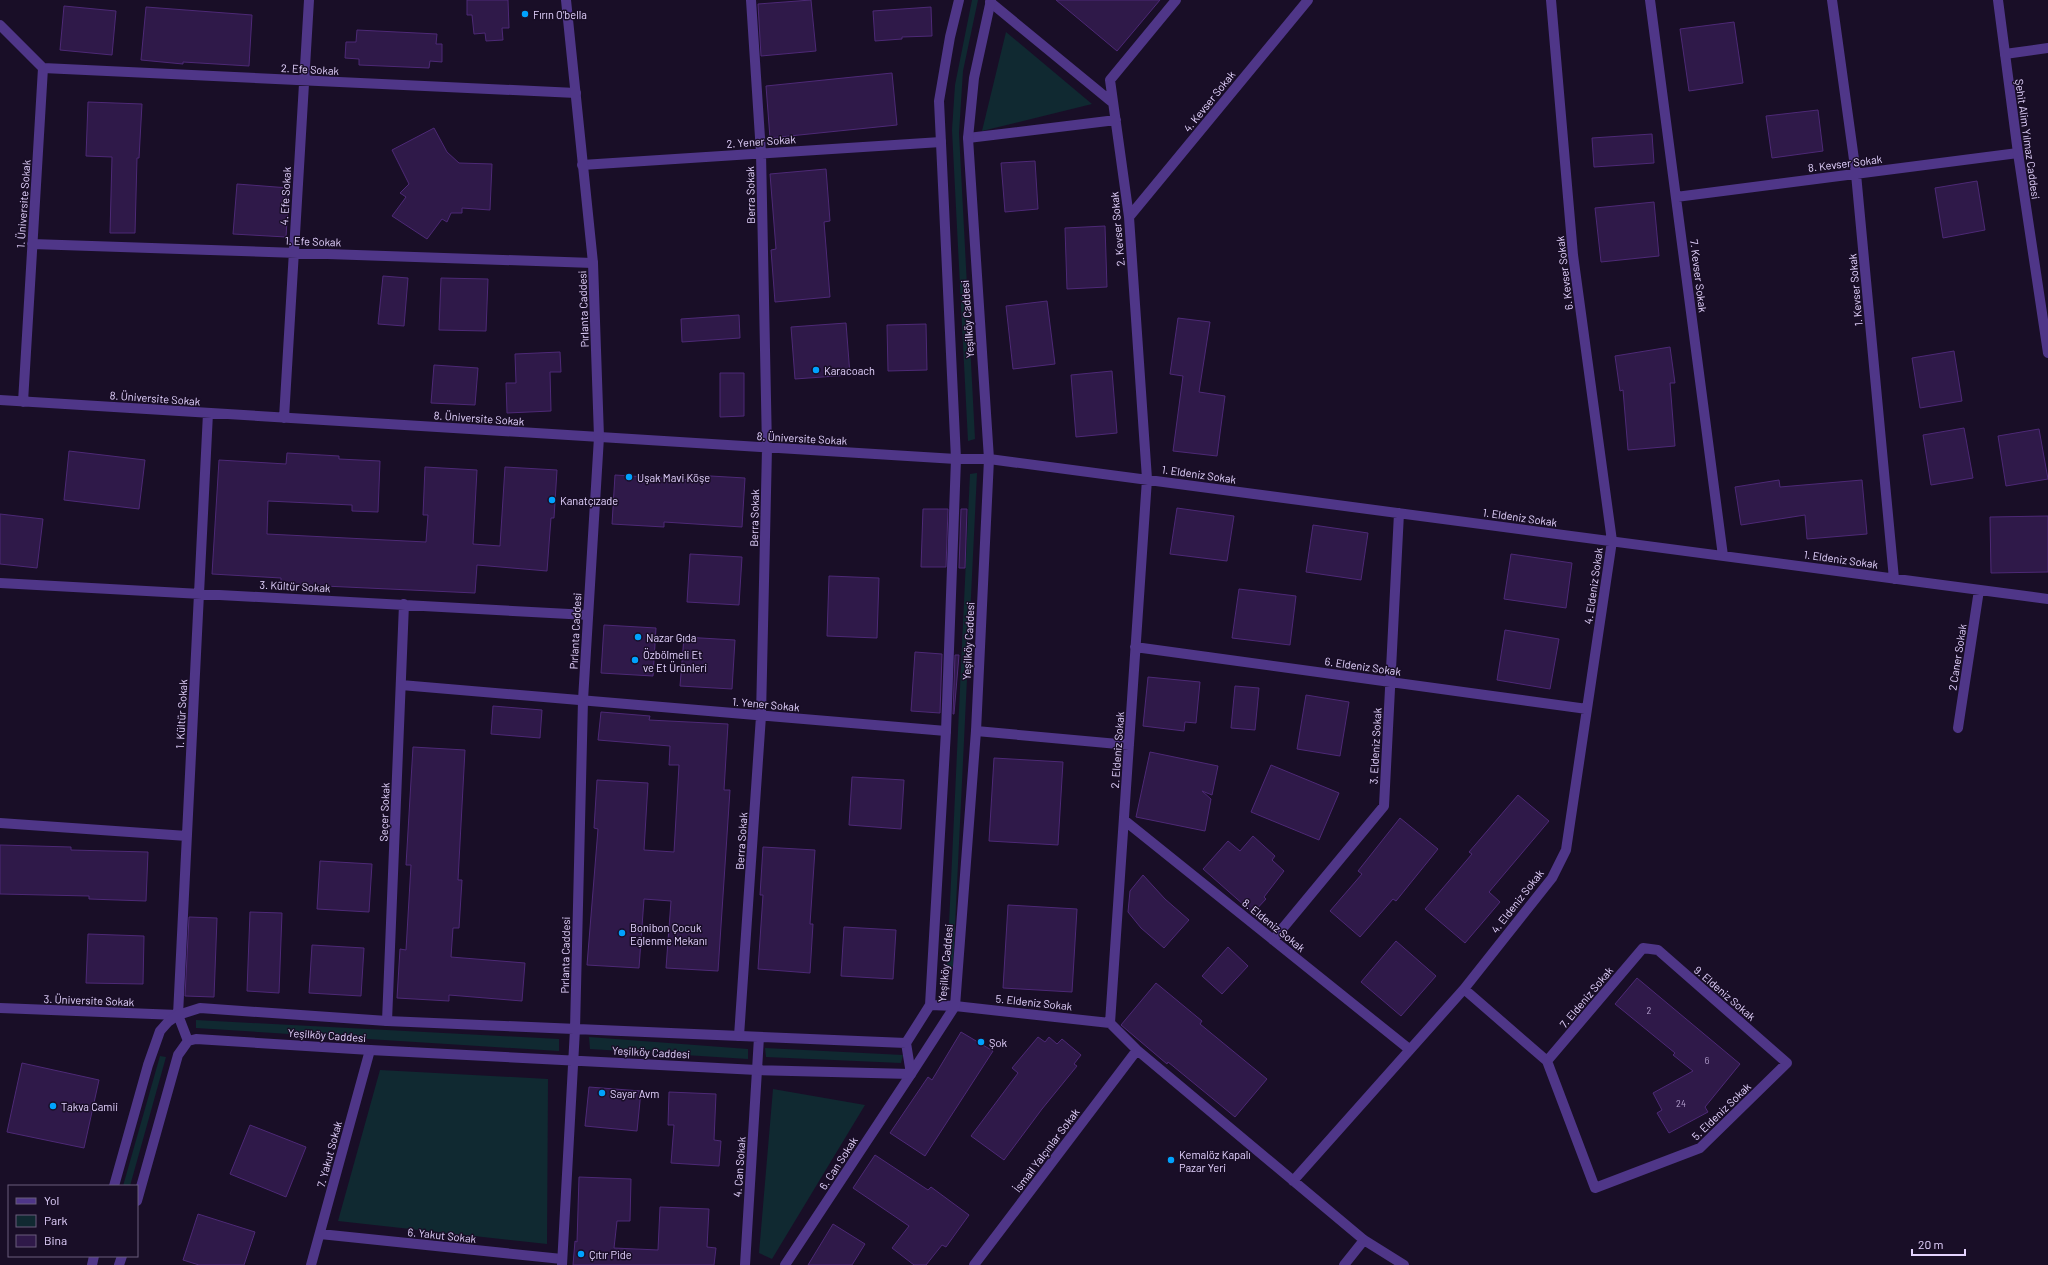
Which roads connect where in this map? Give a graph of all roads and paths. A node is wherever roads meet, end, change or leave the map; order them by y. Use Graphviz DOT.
graph roads {
  1 [pos="309,0"];
  2 [pos="566,0"];
  3 [pos="751,0"];
  4 [pos="959,0"];
  5 [pos="1176,0"];
  6 [pos="1308,0"];
  7 [pos="1551,0"];
  8 [pos="1650,0"];
  9 [pos="1832,0"];
  10 [pos="1998,0"];
  11 [pos="990,1"];
  12 [pos="0,25"];
  13 [pos="2048,48"];
  14 [pos="2004,54"];
  15 [pos="43,68"];
  16 [pos="304,81"];
  17 [pos="576,93"];
  18 [pos="1113,103"];
  19 [pos="1116,120"];
  20 [pos="968,138"];
  21 [pos="941,142"];
  22 [pos="761,153"];
  23 [pos="2018,153"];
  24 [pos="582,164"];
  25 [pos="1856,174"];
  26 [pos="1676,197"];
  27 [pos="1129,217"];
  28 [pos="32,244"];
  29 [pos="294,253"];
  30 [pos="593,263"];
  31 [pos="2048,352"];
  32 [pos="0,400"];
  33 [pos="23,402"];
  34 [pos="208,413"];
  35 [pos="284,418"];
  36 [pos="599,437"];
  37 [pos="767,448"];
  38 [pos="989,458"];
  39 [pos="956,459"];
  40 [pos="1147,480"];
  41 [pos="1399,513"];
  42 [pos="1612,541"];
  43 [pos="1723,556"];
  44 [pos="1894,578"];
  45 [pos="0,583"];
  46 [pos="1979,590"];
  47 [pos="198,593"];
  48 [pos="2048,599"];
  49 [pos="404,604"];
  50 [pos="588,615"];
  51 [pos="1136,647"];
  52 [pos="1390,682"];
  53 [pos="401,685"];
  54 [pos="583,700"];
  55 [pos="1587,709"];
  56 [pos="761,716"];
  57 [pos="1958,728"];
  58 [pos="976,731"];
  59 [pos="946,732"];
  60 [pos="1129,745"];
  61 [pos="1124,820"];
  62 [pos="0,823"];
  63 [pos="187,836"];
  64 [pos="1273,940"];
  65 [pos="1643,948"];
  66 [pos="1464,989"];
  67 [pos="930,1005"];
  68 [pos="955,1006"];
  69 [pos="0,1008"];
  70 [pos="178,1015"];
  71 [pos="387,1021"];
  72 [pos="1110,1023"];
  73 [pos="575,1029"];
  74 [pos="740,1036"];
  75 [pos="759,1037"];
  76 [pos="188,1041"];
  77 [pos="906,1043"];
  78 [pos="1409,1049"];
  79 [pos="370,1050"];
  80 [pos="1137,1050"];
  81 [pos="574,1061"];
  82 [pos="1547,1061"];
  83 [pos="1787,1063"];
  84 [pos="757,1070"];
  85 [pos="911,1074"];
  86 [pos="1293,1181"];
  87 [pos="114,1185"];
  88 [pos="138,1197"];
  89 [pos="320,1234"];
  90 [pos="1364,1240"];
  91 [pos="562,1262"];
  92 [pos="312,1265"];
  93 [pos="745,1265"];
  94 [pos="785,1265"];
  95 [pos="974,1265"];
  96 [pos="1344,1265"];
  97 [pos="1404,1265"];
  1 -- 16 [label="street, 4. Efe Sokak"];
  2 -- 17 [label="street, Pırlanta Caddesi"];
  3 -- 22 [label="street, Berra Sokak"];
  4 -- 21 [label="street, Yeşilköy Caddesi"];
  5 -- 18 [label="street, 2. Kevser Sokak"];
  6 -- 27 [label="street, 4. Kevser Sokak"];
  7 -- 42 [label="street, 6. Kevser Sokak"];
  8 -- 26 [label="street, 7. Kevser Sokak"];
  9 -- 25 [label="street, 1. Kevser Sokak"];
  10 -- 14 [label="street, Şehit Alim Yılmaz Caddesi"];
  11 -- 18 [label="street"];
  11 -- 20 [label="street, Yeşilköy Caddesi"];
  12 -- 15 [label="street"];
  13 -- 14 [label="street"];
  14 -- 23 [label="street, Şehit Alim Yılmaz Caddesi"];
  15 -- 16 [label="street, 2. Efe Sokak"];
  15 -- 28 [label="street, 1. Üniversite Sokak"];
  16 -- 17 [label="street, 2. Efe Sokak"];
  16 -- 29 [label="street, 4. Efe Sokak"];
  17 -- 24 [label="street, Pırlanta Caddesi"];
  18 -- 19 [label="street, 2. Kevser Sokak"];
  19 -- 20 [label="street"];
  19 -- 27 [label="street, 2. Kevser Sokak"];
  20 -- 38 [label="street, Yeşilköy Caddesi"];
  21 -- 22 [label="street, 2. Yener Sokak"];
  21 -- 39 [label="street, Yeşilköy Caddesi"];
  22 -- 24 [label="street, 2. Yener Sokak"];
  22 -- 37 [label="street, Berra Sokak"];
  23 -- 25 [label="street, 8. Kevser Sokak"];
  23 -- 31 [label="street, Şehit Alim Yılmaz Caddesi"];
  24 -- 30 [label="street, Pırlanta Caddesi"];
  25 -- 26 [label="street, 8. Kevser Sokak"];
  25 -- 44 [label="street, 1. Kevser Sokak"];
  26 -- 43 [label="street, 7. Kevser Sokak"];
  27 -- 40 [label="street, 2. Kevser Sokak"];
  28 -- 29 [label="street, 1. Efe Sokak"];
  28 -- 33 [label="street, 1. Üniversite Sokak"];
  29 -- 30 [label="street, 1. Efe Sokak"];
  29 -- 35 [label="street, 4. Efe Sokak"];
  30 -- 36 [label="street, Pırlanta Caddesi"];
  32 -- 33 [label="street, 8. Üniversite Sokak"];
  33 -- 34 [label="street, 8. Üniversite Sokak"];
  34 -- 35 [label="street, 8. Üniversite Sokak"];
  34 -- 47 [label="street, 1. Kültür Sokak"];
  35 -- 36 [label="street, 8. Üniversite Sokak"];
  36 -- 37 [label="street, 8. Üniversite Sokak"];
  36 -- 50 [label="street, Pırlanta Caddesi"];
  37 -- 39 [label="street, 8. Üniversite Sokak"];
  37 -- 56 [label="street, Berra Sokak"];
  38 -- 39 [label="street, 8. Üniversite Sokak"];
  38 -- 40 [label="street, 1. Eldeniz Sokak"];
  38 -- 58 [label="street, Yeşilköy Caddesi"];
  39 -- 59 [label="street, Yeşilköy Caddesi"];
  40 -- 41 [label="street, 1. Eldeniz Sokak"];
  40 -- 51 [label="street, 2. Eldeniz Sokak"];
  41 -- 42 [label="street, 1. Eldeniz Sokak"];
  41 -- 52 [label="street, 3. Eldeniz Sokak"];
  42 -- 43 [label="street, 1. Eldeniz Sokak"];
  42 -- 55 [label="street, 4. Eldeniz Sokak"];
  43 -- 44 [label="street, 1. Eldeniz Sokak"];
  44 -- 46 [label="street, 1. Eldeniz Sokak"];
  45 -- 47 [label="street, 3. Kültür Sokak"];
  46 -- 48 [label="street, 1. Eldeniz Sokak"];
  46 -- 57 [label="street, 2 Caner Sokak"];
  47 -- 49 [label="street, 3. Kültür Sokak"];
  47 -- 63 [label="street, 1. Kültür Sokak"];
  49 -- 50 [label="street, 3. Kültür Sokak"];
  49 -- 53 [label="street, Seçer Sokak"];
  50 -- 54 [label="street, Pırlanta Caddesi"];
  51 -- 52 [label="street, 6. Eldeniz Sokak"];
  51 -- 60 [label="street, 2. Eldeniz Sokak"];
  52 -- 55 [label="street, 6. Eldeniz Sokak"];
  52 -- 64 [label="street, 3. Eldeniz Sokak"];
  53 -- 54 [label="street, 1. Yener Sokak"];
  53 -- 71 [label="street, Seçer Sokak"];
  54 -- 56 [label="street, 1. Yener Sokak"];
  54 -- 73 [label="street, Pırlanta Caddesi"];
  55 -- 66 [label="street, 4. Eldeniz Sokak"];
  56 -- 59 [label="street, 1. Yener Sokak"];
  56 -- 74 [label="street, Berra Sokak"];
  58 -- 60 [label="street"];
  58 -- 68 [label="street, Yeşilköy Caddesi"];
  59 -- 67 [label="street, Yeşilköy Caddesi"];
  60 -- 61 [label="street, 2. Eldeniz Sokak"];
  61 -- 64 [label="street, 8. Eldeniz Sokak"];
  61 -- 72 [label="street, 2. Eldeniz Sokak"];
  62 -- 63 [label="street"];
  63 -- 70 [label="street, 1. Kültür Sokak"];
  64 -- 78 [label="street, 8. Eldeniz Sokak"];
  65 -- 82 [label="street, 7. Eldeniz Sokak"];
  65 -- 83 [label="street, 9. Eldeniz Sokak"];
  66 -- 78 [label="street, 4. Eldeniz Sokak"];
  66 -- 82 [label="street"];
  67 -- 68 [label="street, 5. Eldeniz Sokak"];
  67 -- 77 [label="street, Yeşilköy Caddesi"];
  68 -- 72 [label="street, 5. Eldeniz Sokak"];
  68 -- 85 [label="street, Yeşilköy Caddesi"];
  69 -- 70 [label="street, 3. Üniversite Sokak"];
  70 -- 71 [label="street, Yeşilköy Caddesi"];
  70 -- 76 [label="street"];
  70 -- 87 [label="street, Yeşilköy Caddesi"];
  71 -- 73 [label="street, Yeşilköy Caddesi"];
  72 -- 80 [label="street"];
  73 -- 74 [label="street, Yeşilköy Caddesi"];
  73 -- 81 [label="street, Pırlanta Caddesi"];
  74 -- 75 [label="street, Yeşilköy Caddesi"];
  75 -- 77 [label="street, Yeşilköy Caddesi"];
  75 -- 84 [label="street, 4. Can Sokak"];
  76 -- 79 [label="street, Yeşilköy Caddesi"];
  76 -- 88 [label="street"];
  77 -- 85 [label="street"];
  78 -- 86 [label="street, 4. Eldeniz Sokak"];
  79 -- 81 [label="street, Yeşilköy Caddesi"];
  79 -- 89 [label="street, 7. Yakut Sokak"];
  80 -- 86 [label="street"];
  80 -- 95 [label="street, İsmail Yalçınlar Sokak"];
  81 -- 84 [label="street, Yeşilköy Caddesi"];
  81 -- 91 [label="street, Pırlanta Caddesi"];
  82 -- 83 [label="street, 5. Eldeniz Sokak"];
  84 -- 85 [label="street, Yeşilköy Caddesi"];
  84 -- 93 [label="street, 4. Can Sokak"];
  85 -- 94 [label="street, 6. Can Sokak"];
  86 -- 90 [label="street"];
  89 -- 91 [label="street, 6. Yakut Sokak"];
  89 -- 92 [label="street, 7. Yakut Sokak"];
  90 -- 96 [label="street"];
  90 -- 97 [label="street"];
}
